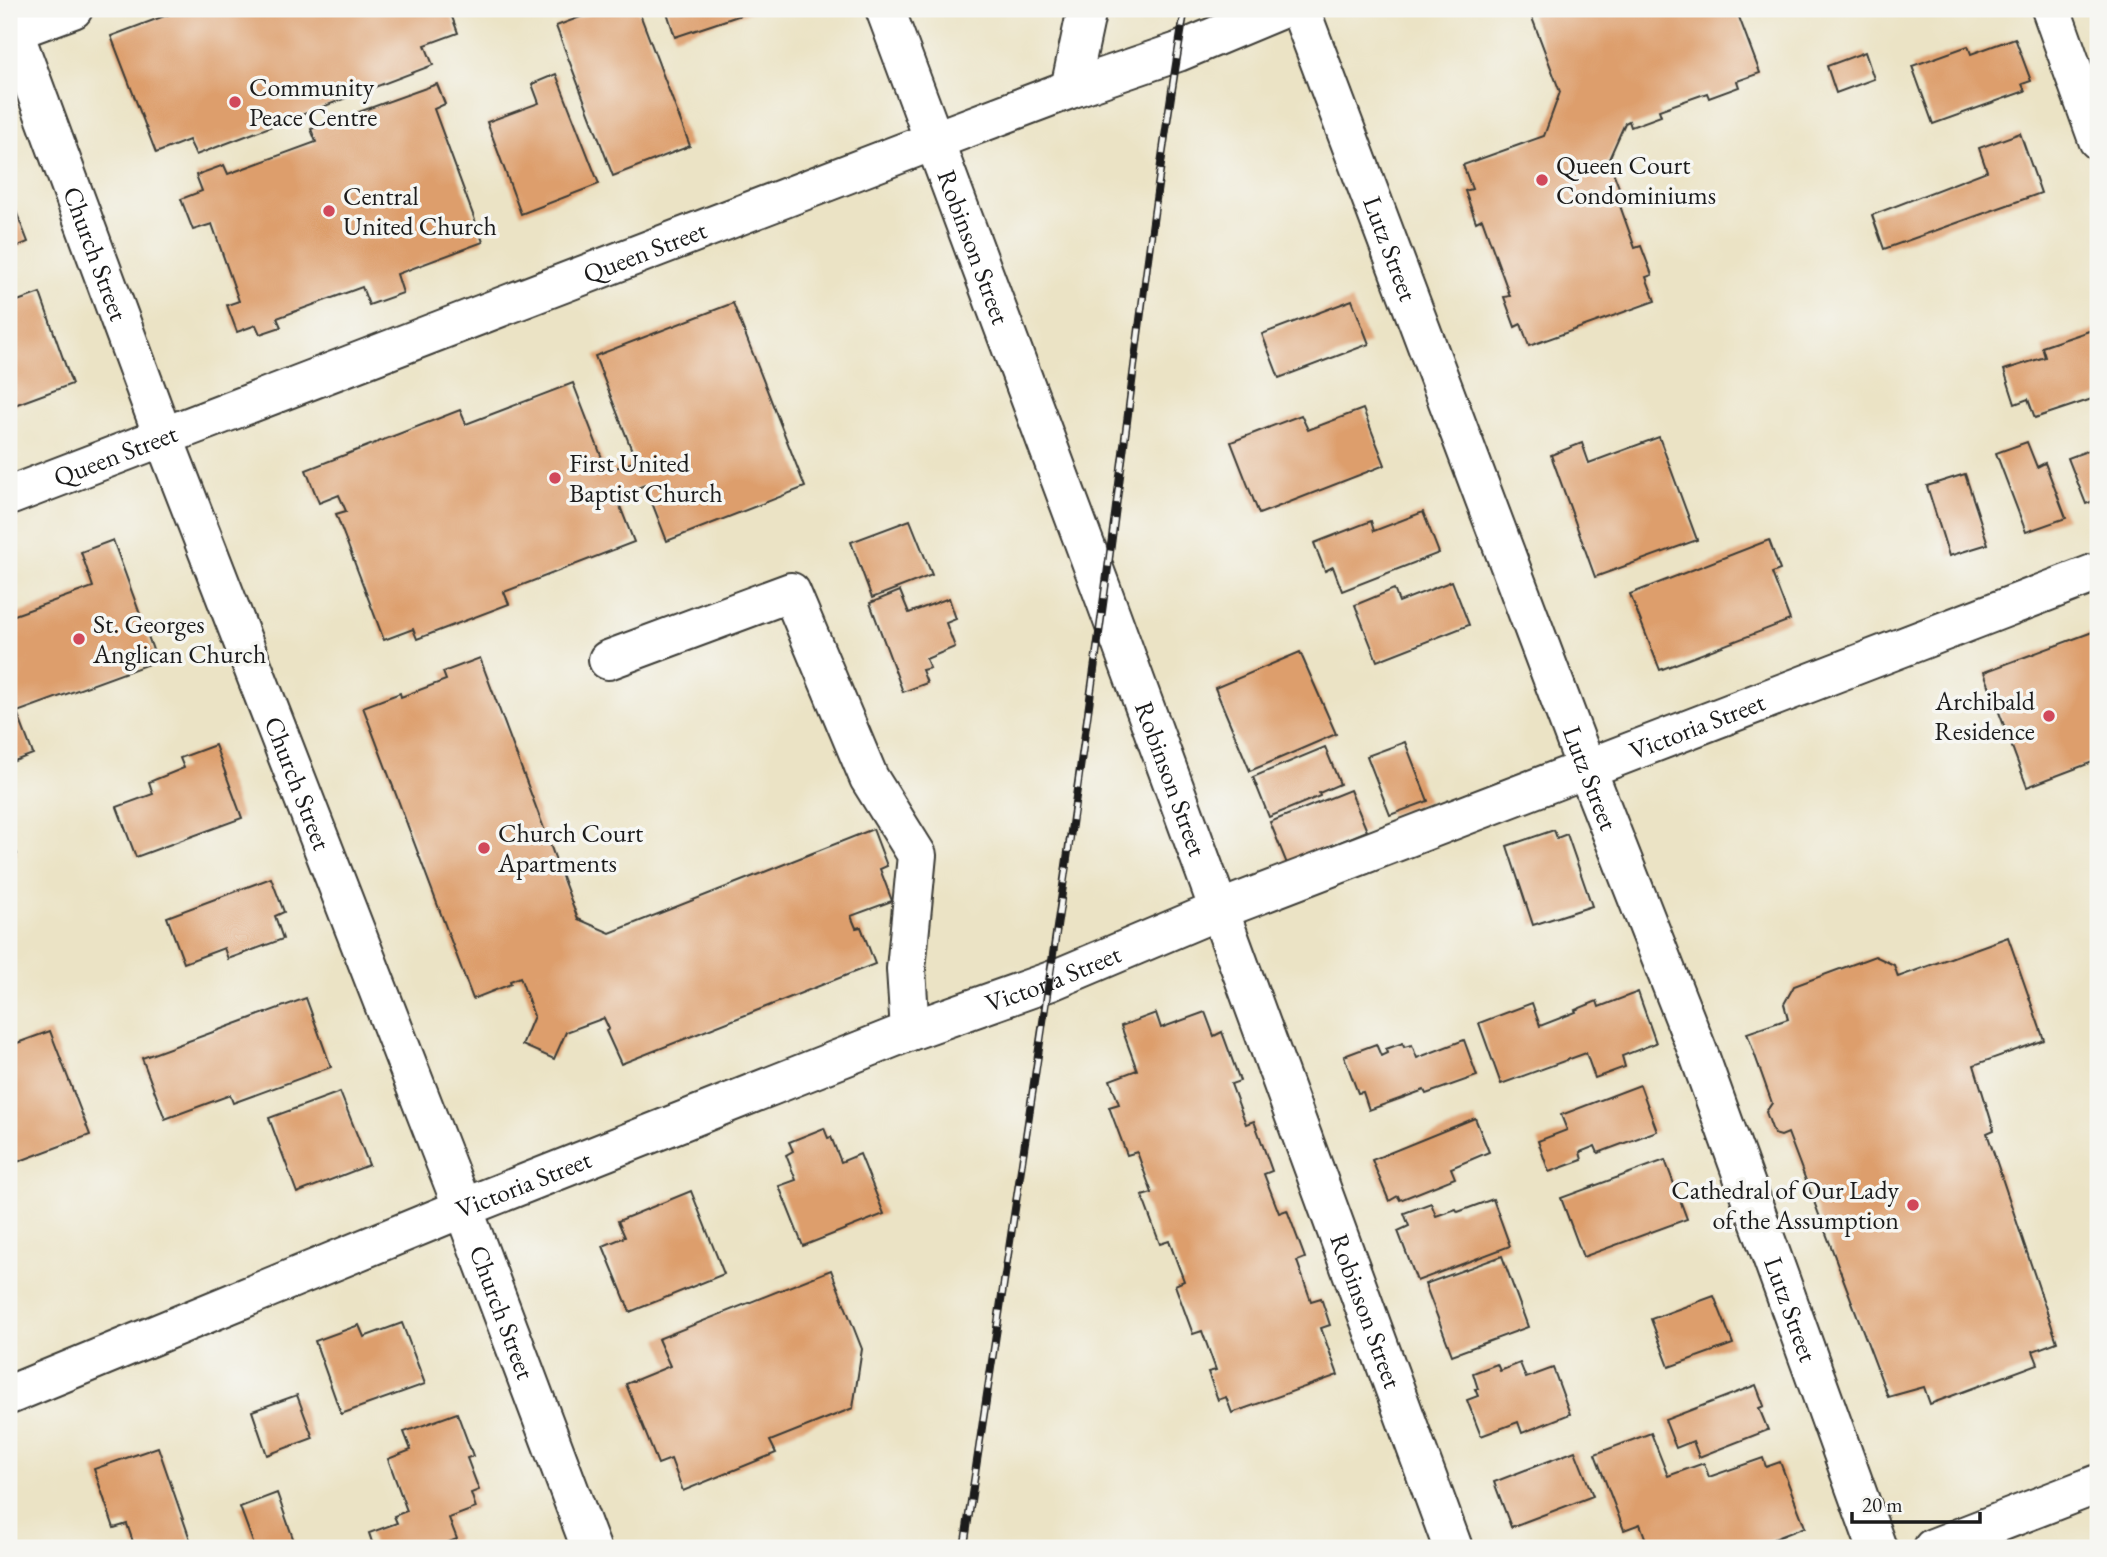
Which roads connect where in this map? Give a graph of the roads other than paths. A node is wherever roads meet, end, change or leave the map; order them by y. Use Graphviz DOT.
graph roads {
  1 [pos="73,9"];
  2 [pos="885,9"];
  3 [pos="1087,9"];
  4 [pos="1281,9"];
  5 [pos="1300,9"];
  6 [pos="2050,9"];
  7 [pos="11,25"];
  8 [pos="1069,89"];
  9 [pos="2098,140"];
  10 [pos="933,141"];
  11 [pos="163,436"];
  12 [pos="9,496"];
  13 [pos="2098,572"];
  14 [pos="608,660"];
  15 [pos="1587,770"];
  16 [pos="1219,910"];
  17 [pos="910,1031"];
  18 [pos="463,1208"];
  19 [pos="9,1395"];
  20 [pos="2098,1484"];
  21 [pos="591,1548"];
  22 [pos="1453,1548"];
  23 [pos="1877,1548"];
  24 [pos="1933,1548"];
  1 -- 7 [label="street"];
  2 -- 10 [label="street, Robinson Street"];
  3 -- 8 [label="street"];
  4 -- 8 [label="street, Queen Street"];
  5 -- 15 [label="street, Lutz Street"];
  6 -- 9 [label="street"];
  7 -- 11 [label="street, Church Street"];
  8 -- 10 [label="street, Queen Street"];
  10 -- 11 [label="street, Queen Street"];
  10 -- 16 [label="street, Robinson Street"];
  11 -- 12 [label="street, Queen Street"];
  11 -- 18 [label="street, Church Street"];
  13 -- 15 [label="street, Victoria Street"];
  14 -- 17 [label="street"];
  15 -- 16 [label="street, Victoria Street"];
  15 -- 23 [label="street, Lutz Street"];
  16 -- 17 [label="street, Victoria Street"];
  16 -- 22 [label="street, Robinson Street"];
  17 -- 18 [label="street, Victoria Street"];
  18 -- 19 [label="street, Victoria Street"];
  18 -- 21 [label="street, Church Street"];
  20 -- 24 [label="street"];
}
